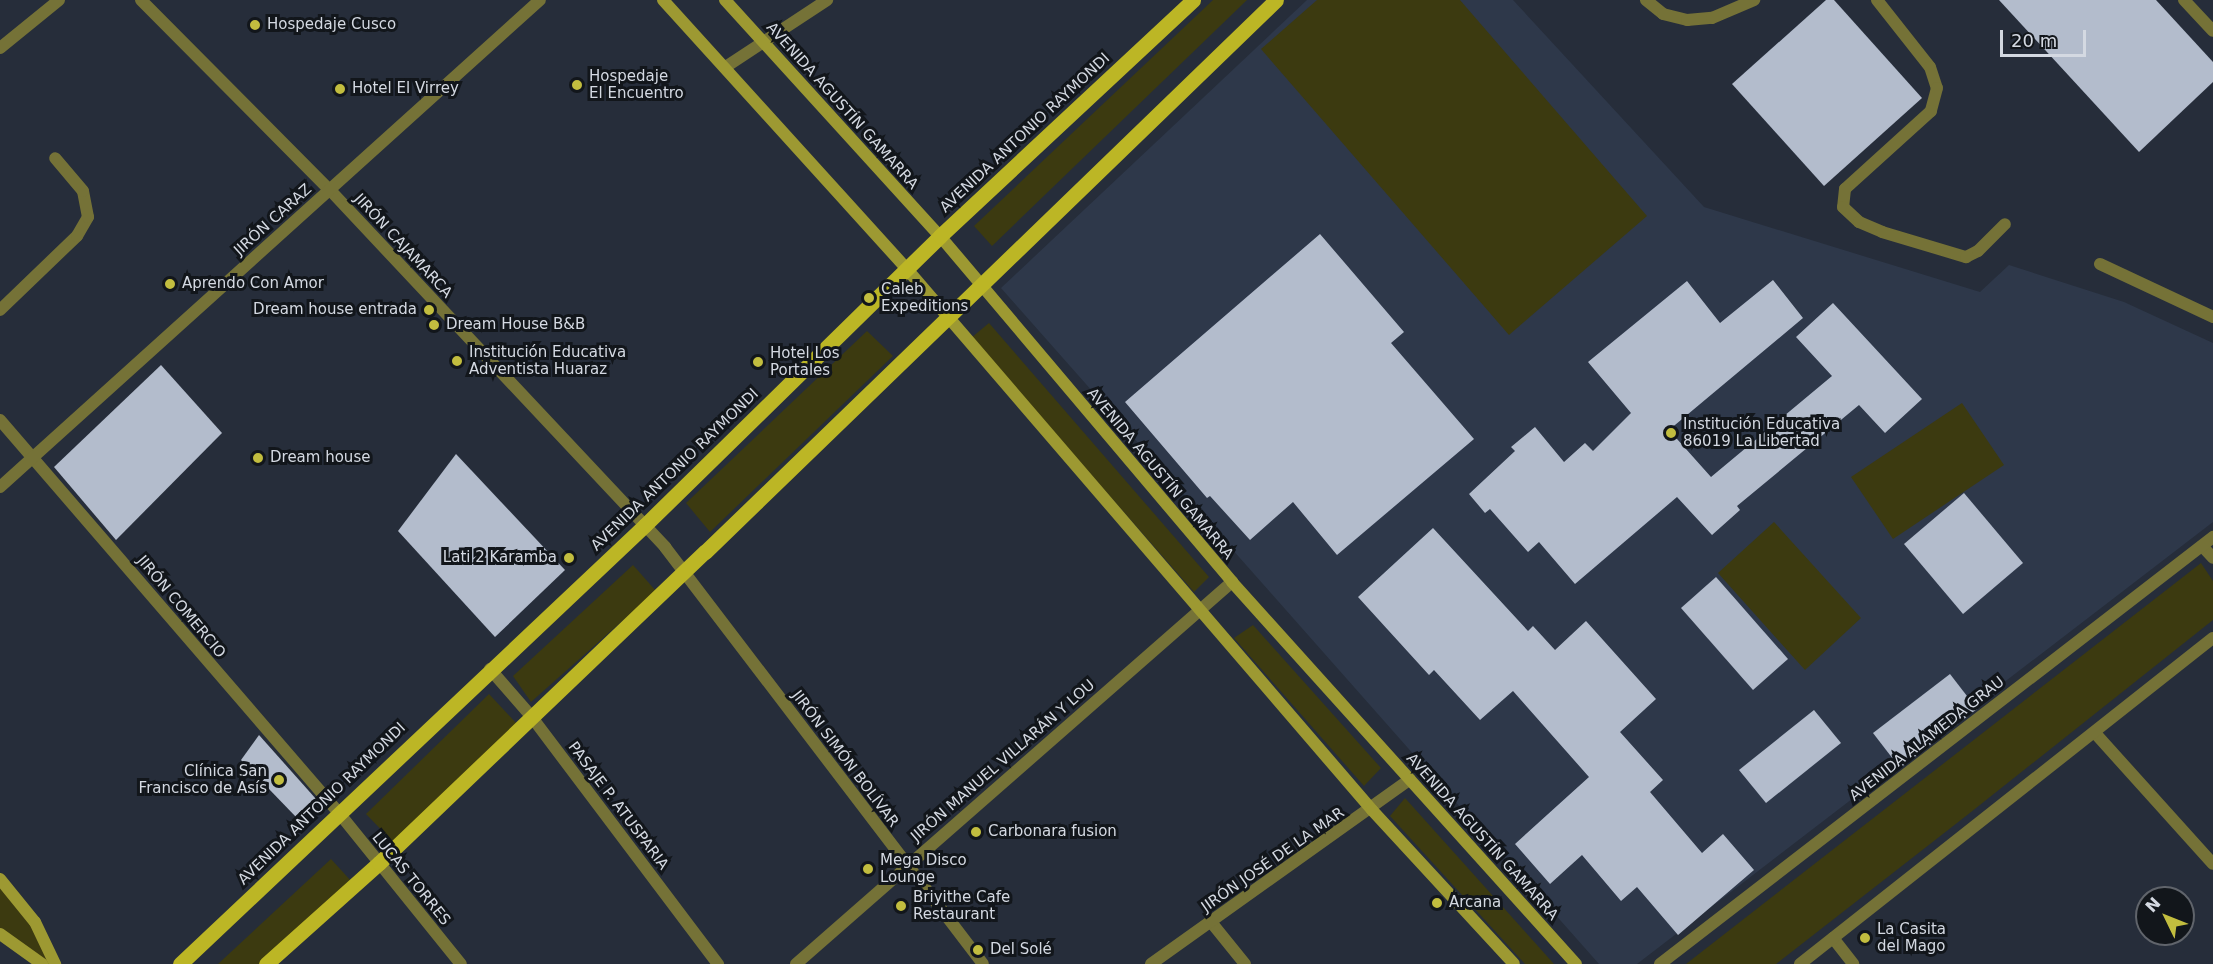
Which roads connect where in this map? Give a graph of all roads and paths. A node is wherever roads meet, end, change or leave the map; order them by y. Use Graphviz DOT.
graph roads {
  1 [pos="58,0"];
  2 [pos="141,0"];
  3 [pos="540,0"];
  4 [pos="663,0"];
  5 [pos="725,0"];
  6 [pos="827,0"];
  7 [pos="1193,0"];
  8 [pos="1276,0"];
  9 [pos="1646,0"];
  10 [pos="1754,0"];
  11 [pos="1877,0"];
  12 [pos="2184,0"];
  13 [pos="2213,31"];
  14 [pos="765,43"];
  15 [pos="0,48"];
  16 [pos="727,66"];
  17 [pos="55,158"];
  18 [pos="330,190"];
  19 [pos="2005,224"];
  20 [pos="940,236"];
  21 [pos="2100,264"];
  22 [pos="906,268"];
  23 [pos="982,285"];
  24 [pos="0,310"];
  25 [pos="949,317"];
  26 [pos="2213,317"];
  27 [pos="0,420"];
  28 [pos="33,457"];
  29 [pos="0,487"];
  30 [pos="645,525"];
  31 [pos="2213,537"];
  32 [pos="2202,546"];
  33 [pos="2213,558"];
  34 [pos="684,572"];
  35 [pos="1232,582"];
  36 [pos="1200,611"];
  37 [pos="2213,638"];
  38 [pos="490,669"];
  39 [pos="531,716"];
  40 [pos="2095,733"];
  41 [pos="1410,779"];
  42 [pos="1372,810"];
  43 [pos="339,813"];
  44 [pos="379,863"];
  45 [pos="2213,864"];
  46 [pos="906,865"];
  47 [pos="0,879"];
  48 [pos="1210,922"];
  49 [pos="0,934"];
  50 [pos="1833,938"];
  51 [pos="42,964"];
  52 [pos="54,964"];
  53 [pos="180,964"];
  54 [pos="266,964"];
  55 [pos="461,964"];
  56 [pos="718,964"];
  57 [pos="796,964"];
  58 [pos="983,964"];
  59 [pos="1151,964"];
  60 [pos="1245,964"];
  61 [pos="1514,964"];
  62 [pos="1576,964"];
  63 [pos="1660,964"];
  64 [pos="1800,964"];
  65 [pos="1853,964"];
  1 -- 15 [label="street"];
  2 -- 18 [label="street, JIRÓN CAJAMARCA"];
  3 -- 18 [label="street, JIRÓN CARAZ"];
  4 -- 16 [label="main road"];
  5 -- 14 [label="main road, AVENIDA AGUSTÍN GAMARRA"];
  6 -- 14 [label="street"];
  7 -- 20 [label="main road, AVENIDA ANTONIO RAYMONDI"];
  8 -- 23 [label="main road"];
  9 -- 10 [label="street"];
  11 -- 19 [label="street"];
  12 -- 13 [label="street"];
  14 -- 16 [label="street"];
  14 -- 20 [label="main road, AVENIDA AGUSTÍN GAMARRA"];
  16 -- 22 [label="main road"];
  17 -- 24 [label="street"];
  18 -- 28 [label="street, JIRÓN CARAZ"];
  18 -- 30 [label="street, JIRÓN CAJAMARCA"];
  20 -- 22 [label="main road, AVENIDA ANTONIO RAYMONDI"];
  20 -- 23 [label="main road, AVENIDA AGUSTÍN GAMARRA"];
  21 -- 26 [label="street"];
  22 -- 25 [label="main road"];
  22 -- 30 [label="main road, AVENIDA ANTONIO RAYMONDI"];
  23 -- 25 [label="main road"];
  23 -- 35 [label="main road, AVENIDA AGUSTÍN GAMARRA"];
  25 -- 34 [label="main road"];
  25 -- 36 [label="main road"];
  27 -- 28 [label="street, JIRÓN COMERCIO"];
  28 -- 29 [label="street, JIRÓN CARAZ"];
  28 -- 43 [label="street, JIRÓN COMERCIO"];
  30 -- 34 [label="street, JIRÓN CAJAMARCA"];
  30 -- 38 [label="main road, AVENIDA ANTONIO RAYMONDI"];
  31 -- 32 [label="street, AVENIDA ALAMEDA GRAU"];
  32 -- 33 [label="street"];
  32 -- 63 [label="street, AVENIDA ALAMEDA GRAU"];
  34 -- 39 [label="main road"];
  34 -- 46 [label="street, JIRÓN SIMÓN BOLÍVAR"];
  35 -- 36 [label="street, JIRÓN MANUEL VILLARÁN Y LOU"];
  35 -- 41 [label="main road, AVENIDA AGUSTÍN GAMARRA"];
  36 -- 42 [label="main road"];
  36 -- 46 [label="street, JIRÓN MANUEL VILLARÁN Y LOU"];
  37 -- 40 [label="street"];
  38 -- 39 [label="street, PASAJE P. ATUSPARIA"];
  38 -- 43 [label="main road, AVENIDA ANTONIO RAYMONDI"];
  39 -- 44 [label="main road"];
  39 -- 56 [label="street, PASAJE P. ATUSPARIA"];
  40 -- 45 [label="street"];
  40 -- 50 [label="street"];
  41 -- 42 [label="street, JIRÓN JOSÉ DE LA MAR"];
  41 -- 62 [label="main road, AVENIDA AGUSTÍN GAMARRA"];
  42 -- 48 [label="street, JIRÓN JOSÉ DE LA MAR"];
  42 -- 61 [label="main road"];
  43 -- 44 [label="street, LUCAS TORRES"];
  43 -- 53 [label="main road, AVENIDA ANTONIO RAYMONDI"];
  44 -- 54 [label="main road"];
  44 -- 55 [label="street, LUCAS TORRES"];
  46 -- 57 [label="street, JIRÓN MANUEL VILLARÁN Y LOU"];
  46 -- 58 [label="street, JIRÓN SIMÓN BOLÍVAR"];
  47 -- 52 [label="main road"];
  48 -- 59 [label="street, JIRÓN JOSÉ DE LA MAR"];
  48 -- 60 [label="street"];
  49 -- 51 [label="main road"];
  50 -- 64 [label="street"];
  50 -- 65 [label="street"];
}
